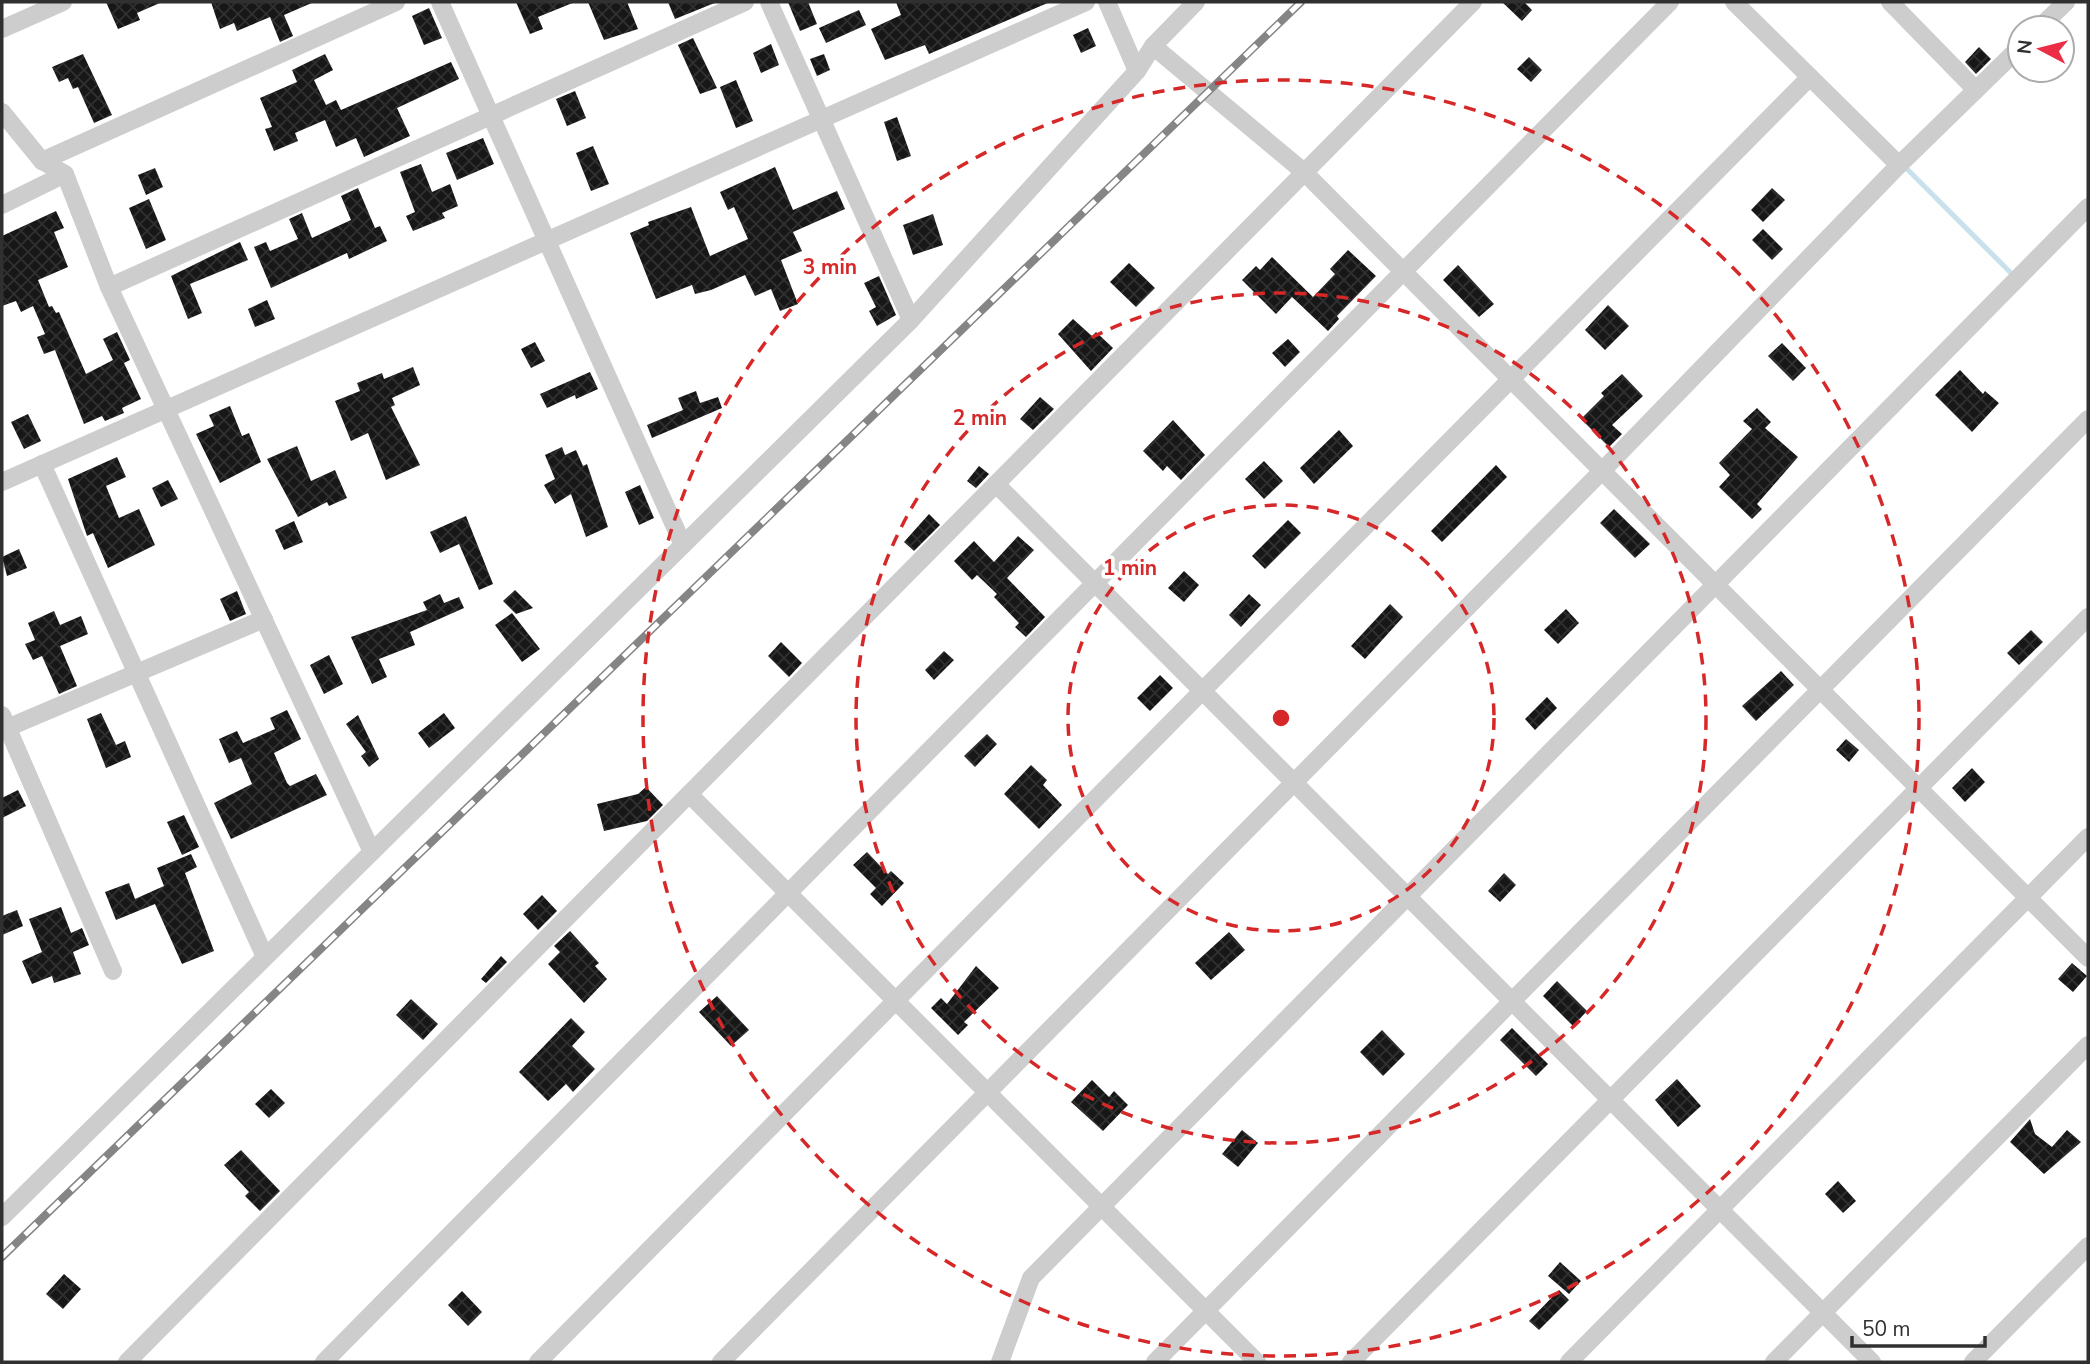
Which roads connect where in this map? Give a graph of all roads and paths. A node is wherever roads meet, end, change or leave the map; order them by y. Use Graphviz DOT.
graph roads {
  1 [pos="63,2"];
  2 [pos="396,2"];
  3 [pos="440,2"];
  4 [pos="745,2"];
  5 [pos="768,2"];
  6 [pos="1086,2"];
  7 [pos="1107,2"];
  8 [pos="1196,2"];
  9 [pos="1473,2"];
  10 [pos="1670,2"];
  11 [pos="1734,2"];
  12 [pos="1890,2"];
  13 [pos="2,29"];
  14 [pos="1153,46"];
  15 [pos="2006,61"];
  16 [pos="1137,71"];
  17 [pos="1810,77"];
  18 [pos="1976,90"];
  19 [pos="2,112"];
  20 [pos="491,116"];
  21 [pos="821,120"];
  22 [pos="42,160"];
  23 [pos="1899,165"];
  24 [pos="1304,172"];
  25 [pos="65,174"];
  26 [pos="2,205"];
  27 [pos="2088,207"];
  28 [pos="546,242"];
  29 [pos="1402,271"];
  30 [pos="110,287"];
  31 [pos="911,320"];
  32 [pos="1510,379"];
  33 [pos="166,409"];
  34 [pos="2088,419"];
  35 [pos="42,464"];
  36 [pos="1602,471"];
  37 [pos="2,482"];
  38 [pos="996,484"];
  39 [pos="684,545"];
  40 [pos="1094,583"];
  41 [pos="1716,585"];
  42 [pos="2088,617"];
  43 [pos="264,619"];
  44 [pos="136,673"];
  45 [pos="1820,690"];
  46 [pos="1202,691"];
  47 [pos="5,721"];
  48 [pos="1294,783"];
  49 [pos="1919,788"];
  50 [pos="689,794"];
  51 [pos="2088,837"];
  52 [pos="372,852"];
  53 [pos="788,892"];
  54 [pos="1407,897"];
  55 [pos="2028,898"];
  56 [pos="265,957"];
  57 [pos="2088,958"];
  58 [pos="113,971"];
  59 [pos="896,1001"];
  60 [pos="1512,1002"];
  61 [pos="2088,1045"];
  62 [pos="988,1093"];
  63 [pos="1611,1100"];
  64 [pos="1101,1206"];
  65 [pos="1720,1209"];
  66 [pos="2,1217"];
  67 [pos="2088,1246"];
  68 [pos="1206,1311"];
  69 [pos="1823,1313"];
  70 [pos="127,1362"];
  71 [pos="324,1362"];
  72 [pos="538,1362"];
  73 [pos="721,1362"];
  74 [pos="1000,1362"];
  75 [pos="1156,1362"];
  76 [pos="1257,1362"];
  77 [pos="1351,1362"];
  78 [pos="1569,1362"];
  79 [pos="1774,1362"];
  80 [pos="1872,1362"];
  81 [pos="1973,1362"];
  1 -- 13 [label="street"];
  2 -- 22 [label="street"];
  3 -- 20 [label="street"];
  4 -- 20 [label="street"];
  5 -- 21 [label="street"];
  6 -- 21 [label="street"];
  7 -- 16 [label="street"];
  8 -- 14 [label="street"];
  9 -- 24 [label="street"];
  10 -- 29 [label="street"];
  11 -- 17 [label="street"];
  12 -- 18 [label="street"];
  14 -- 16 [label="street"];
  14 -- 24 [label="street"];
  15 -- 18 [label="street"];
  16 -- 31 [label="street"];
  17 -- 23 [label="street"];
  17 -- 32 [label="street"];
  18 -- 23 [label="street"];
  19 -- 22 [label="street"];
  20 -- 28 [label="street"];
  20 -- 30 [label="street"];
  21 -- 28 [label="street"];
  21 -- 31 [label="street"];
  22 -- 25 [label="street"];
  23 -- 36 [label="street"];
  24 -- 29 [label="street"];
  24 -- 38 [label="street"];
  25 -- 26 [label="street"];
  25 -- 30 [label="street"];
  27 -- 41 [label="street"];
  28 -- 33 [label="street"];
  28 -- 39 [label="street"];
  29 -- 32 [label="street"];
  29 -- 40 [label="street"];
  30 -- 33 [label="street"];
  31 -- 39 [label="street"];
  32 -- 36 [label="street"];
  32 -- 46 [label="street"];
  33 -- 35 [label="street"];
  33 -- 43 [label="street"];
  34 -- 45 [label="street"];
  35 -- 37 [label="street"];
  35 -- 44 [label="street"];
  36 -- 41 [label="street"];
  36 -- 48 [label="street"];
  38 -- 40 [label="street"];
  38 -- 50 [label="street"];
  39 -- 52 [label="street"];
  40 -- 46 [label="street"];
  40 -- 53 [label="street"];
  41 -- 45 [label="street"];
  41 -- 54 [label="street"];
  42 -- 49 [label="street"];
  43 -- 44 [label="street"];
  43 -- 52 [label="street"];
  44 -- 47 [label="street"];
  44 -- 56 [label="street"];
  45 -- 49 [label="street"];
  45 -- 60 [label="street"];
  46 -- 48 [label="street"];
  46 -- 59 [label="street"];
  47 -- 58 [label="street"];
  48 -- 54 [label="street"];
  48 -- 62 [label="street"];
  49 -- 55 [label="street"];
  49 -- 63 [label="street"];
  50 -- 53 [label="street"];
  50 -- 70 [label="street"];
  51 -- 55 [label="street"];
  52 -- 56 [label="street"];
  53 -- 59 [label="street"];
  53 -- 71 [label="street"];
  54 -- 60 [label="street"];
  54 -- 64 [label="street"];
  55 -- 57 [label="street"];
  55 -- 65 [label="street"];
  56 -- 66 [label="street"];
  59 -- 62 [label="street"];
  59 -- 72 [label="street"];
  60 -- 63 [label="street"];
  60 -- 68 [label="street"];
  61 -- 69 [label="street"];
  62 -- 64 [label="street"];
  62 -- 73 [label="street"];
  63 -- 65 [label="street"];
  63 -- 77 [label="street"];
  64 -- 68 [label="street"];
  64 -- 74 [label="street"];
  65 -- 69 [label="street"];
  65 -- 78 [label="street"];
  67 -- 81 [label="street"];
  68 -- 75 [label="street"];
  68 -- 76 [label="street"];
  69 -- 79 [label="street"];
  69 -- 80 [label="street"];
}
